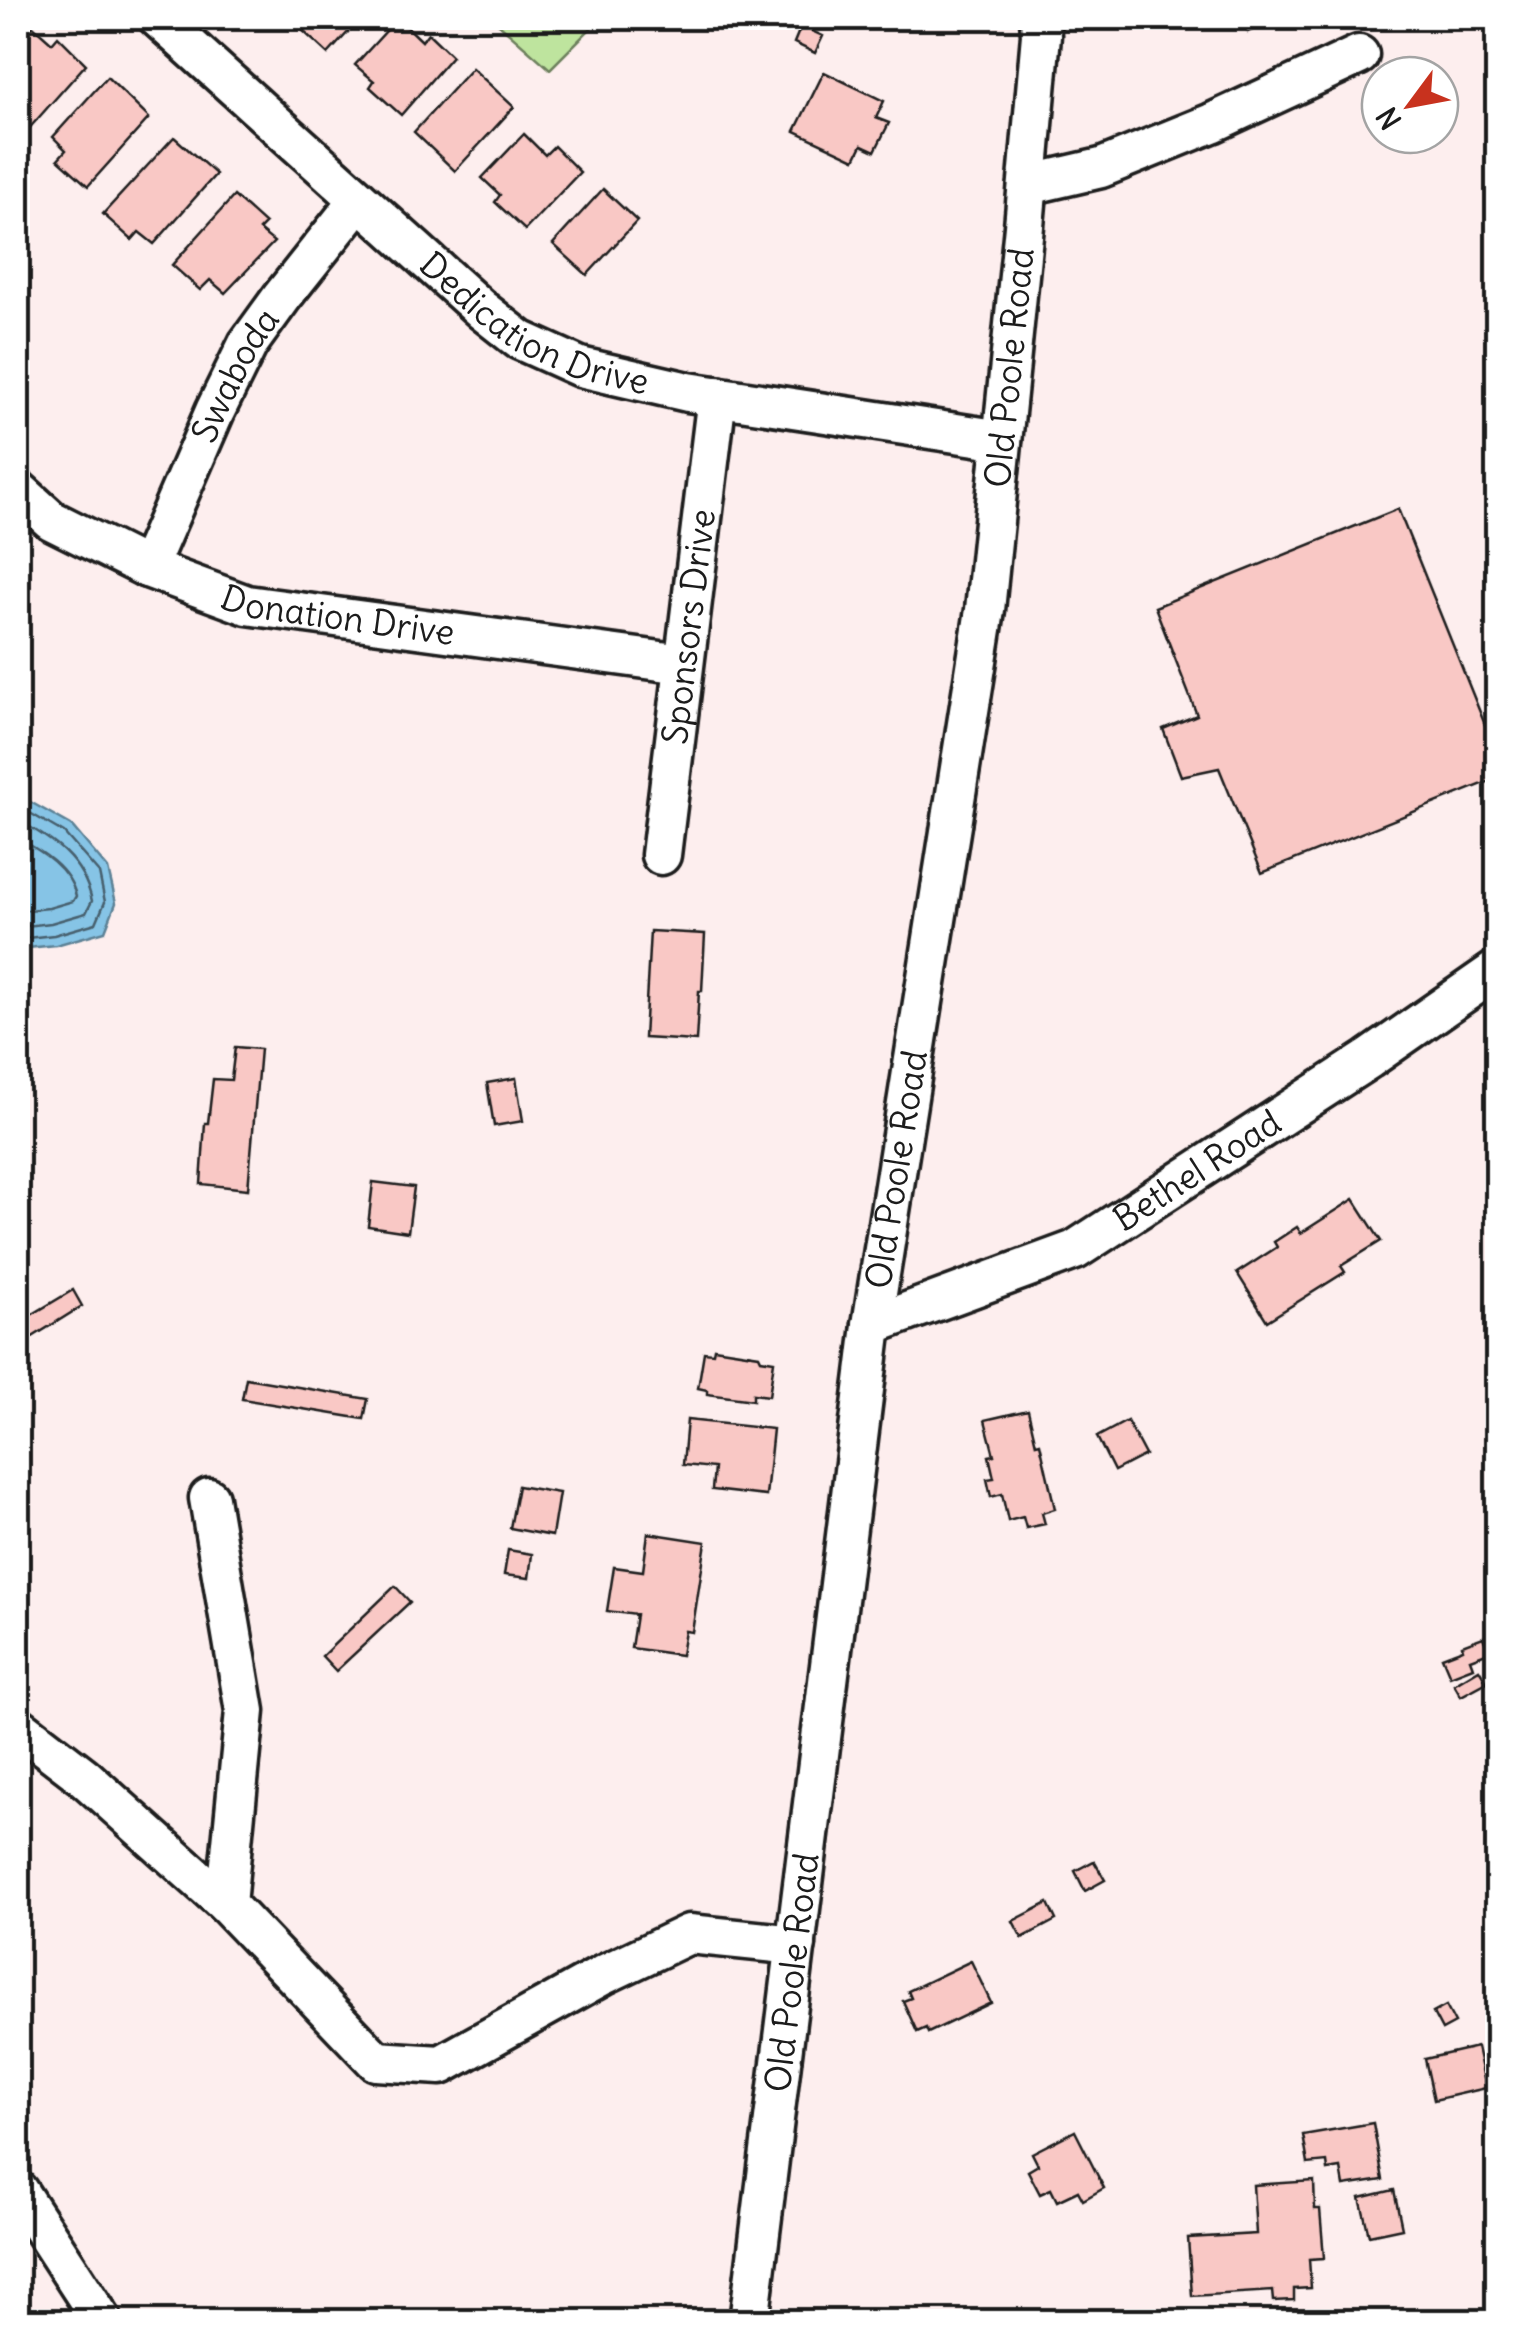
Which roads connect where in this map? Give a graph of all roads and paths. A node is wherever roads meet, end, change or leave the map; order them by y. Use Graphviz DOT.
graph roads {
  1 [pos="158,18"];
  2 [pos="1040,18"];
  3 [pos="1359,55"];
  4 [pos="1028,185"];
  5 [pos="359,200"];
  6 [pos="716,396"];
  7 [pos="1002,440"];
  8 [pos="18,490"];
  9 [pos="147,568"];
  10 [pos="683,664"];
  11 [pos="662,856"];
  12 [pos="1498,969"];
  13 [pos="872,1325"];
  14 [pos="209,1498"];
  15 [pos="18,1726"];
  16 [pos="226,1904"];
  17 [pos="796,1945"];
  18 [pos="18,2191"];
  19 [pos="104,2322"];
  20 [pos="749,2322"];
  1 -- 5 [label="street, Dedication Drive"];
  2 -- 4 [label="street, Old Poole Road"];
  3 -- 4 [label="street"];
  4 -- 7 [label="street, Old Poole Road"];
  5 -- 6 [label="street, Dedication Drive"];
  5 -- 9 [label="street, Swaboda"];
  6 -- 7 [label="street, Dedication Drive"];
  6 -- 10 [label="street, Sponsors Drive"];
  7 -- 13 [label="street, Old Poole Road"];
  8 -- 9 [label="street, Donation Drive"];
  9 -- 10 [label="street, Donation Drive"];
  10 -- 11 [label="street, Sponsors Drive"];
  12 -- 13 [label="street, Bethel Road"];
  13 -- 17 [label="street, Old Poole Road"];
  14 -- 16 [label="street"];
  15 -- 16 [label="street"];
  16 -- 17 [label="street"];
  17 -- 20 [label="street, Old Poole Road"];
  18 -- 19 [label="street"];
}
